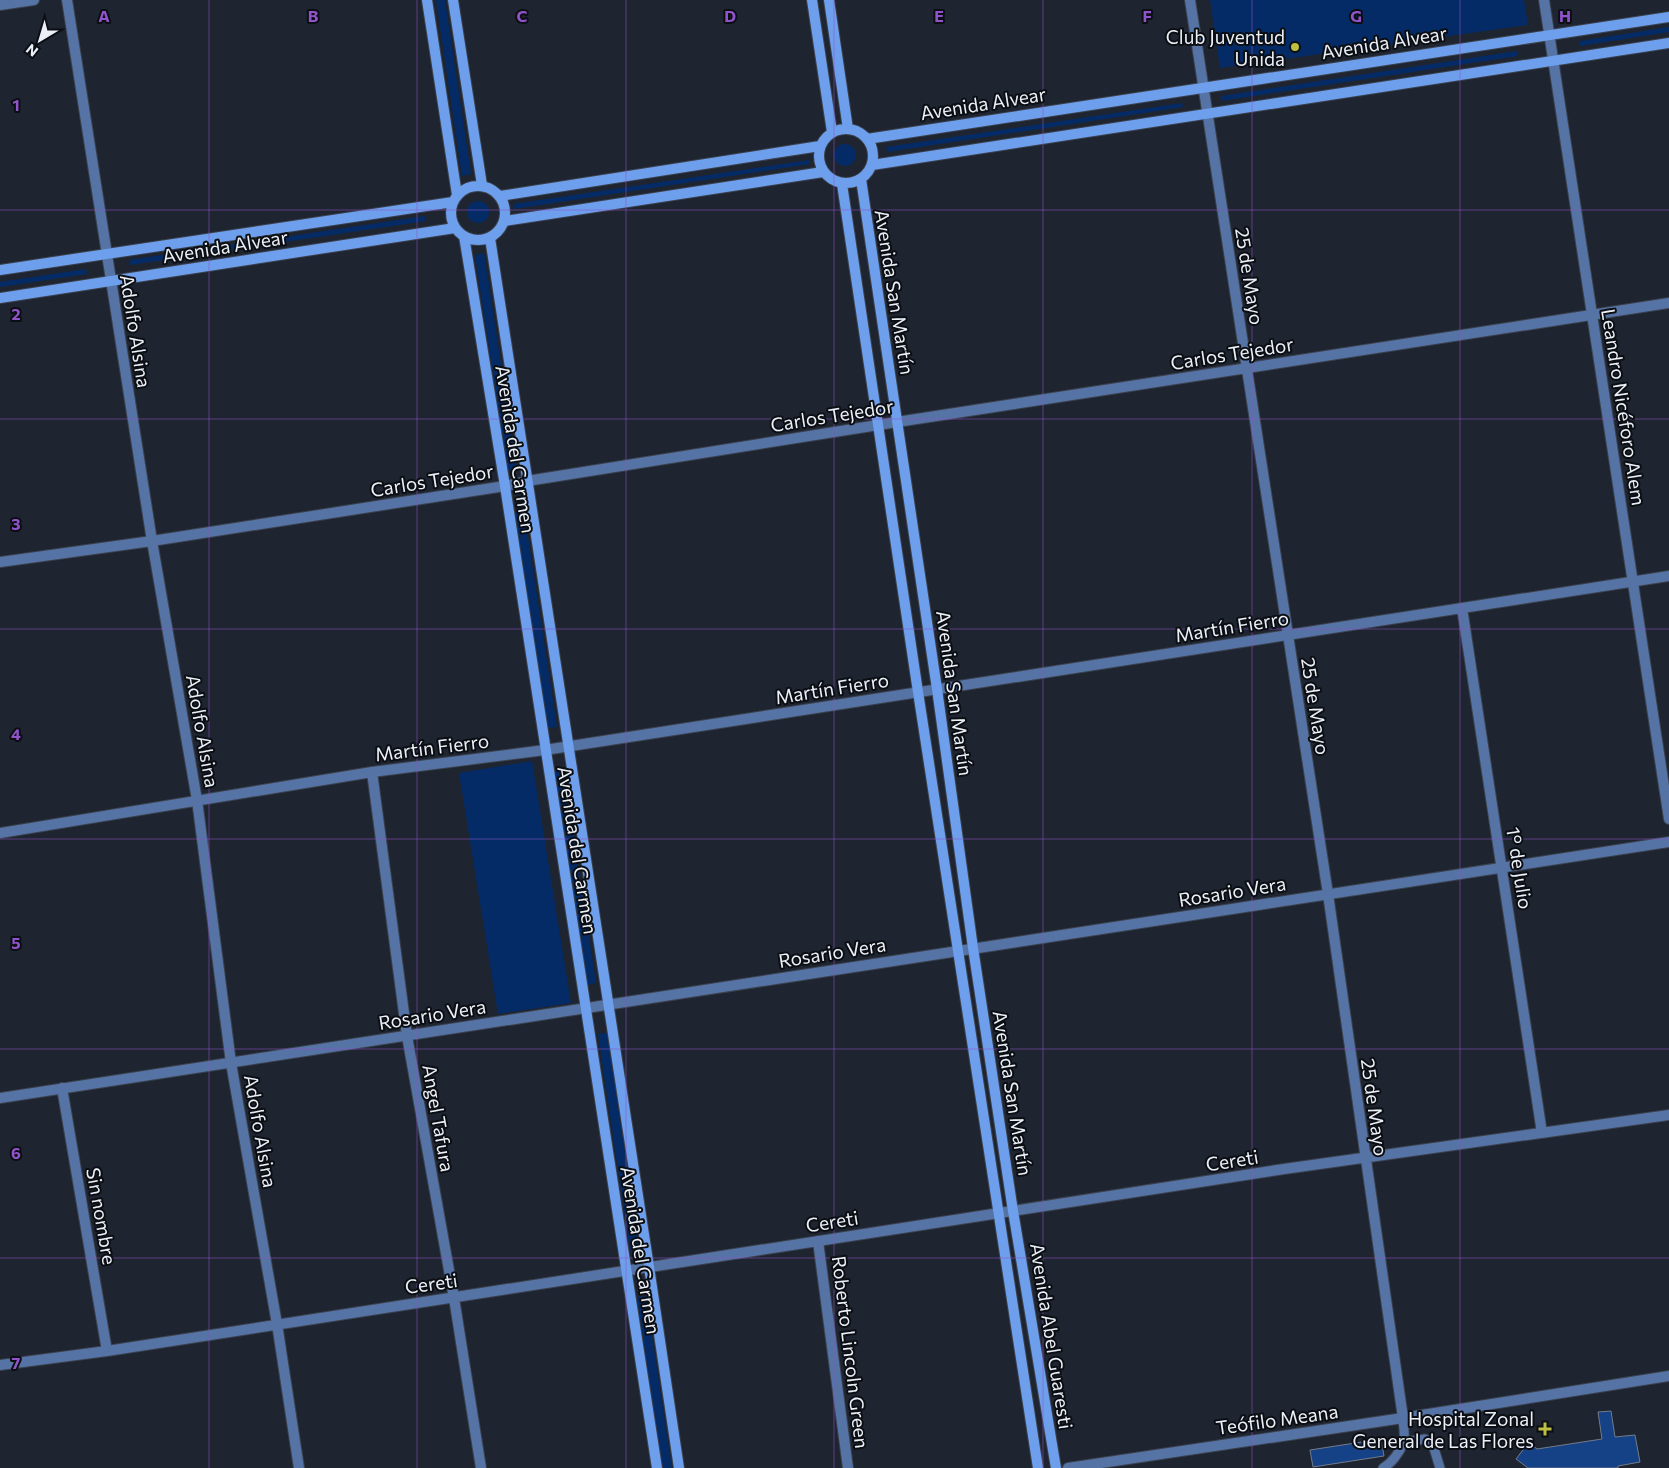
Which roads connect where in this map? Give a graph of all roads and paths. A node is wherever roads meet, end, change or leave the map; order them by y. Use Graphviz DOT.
graph roads {
  1 [pos="34,0"];
  2 [pos="66,0"];
  3 [pos="426,0"];
  4 [pos="453,0"];
  5 [pos="812,0"];
  6 [pos="829,0"];
  7 [pos="1190,0"];
  8 [pos="1544,0"];
  9 [pos="0,5"];
  10 [pos="1669,17"];
  11 [pos="1550,35"];
  12 [pos="1669,43"];
  13 [pos="1553,61"];
  14 [pos="1203,88"];
  15 [pos="1207,114"];
  16 [pos="848,129"];
  17 [pos="832,132"];
  18 [pos="867,139"];
  19 [pos="820,146"];
  20 [pos="872,165"];
  21 [pos="823,172"];
  22 [pos="861,180"];
  23 [pos="842,184"];
  24 [pos="482,185"];
  25 [pos="500,196"];
  26 [pos="455,198"];
  27 [pos="505,221"];
  28 [pos="455,228"];
  29 [pos="464,236"];
  30 [pos="490,238"];
  31 [pos="106,254"];
  32 [pos="0,270"];
  33 [pos="110,282"];
  34 [pos="0,298"];
  35 [pos="1669,303"];
  36 [pos="1592,315"];
  37 [pos="1246,368"];
  38 [pos="897,422"];
  39 [pos="878,426"];
  40 [pos="527,481"];
  41 [pos="505,486"];
  42 [pos="152,540"];
  43 [pos="0,562"];
  44 [pos="1669,576"];
  45 [pos="1633,582"];
  46 [pos="1462,608"];
  47 [pos="1288,635"];
  48 [pos="937,689"];
  49 [pos="918,692"];
  50 [pos="568,746"];
  51 [pos="545,750"];
  52 [pos="372,772"];
  53 [pos="197,800"];
  54 [pos="1669,819"];
  55 [pos="0,833"];
  56 [pos="1669,842"];
  57 [pos="1502,867"];
  58 [pos="1328,894"];
  59 [pos="973,948"];
  60 [pos="959,950"];
  61 [pos="608,1004"];
  62 [pos="585,1008"];
  63 [pos="407,1036"];
  64 [pos="231,1063"];
  65 [pos="62,1088"];
  66 [pos="0,1098"];
  67 [pos="1669,1115"];
  68 [pos="1542,1133"];
  69 [pos="1365,1158"];
  70 [pos="1013,1211"];
  71 [pos="999,1213"];
  72 [pos="818,1241"];
  73 [pos="649,1267"];
  74 [pos="626,1271"];
  75 [pos="454,1298"];
  76 [pos="277,1324"];
  77 [pos="107,1351"];
  78 [pos="0,1365"];
  79 [pos="1669,1376"];
  80 [pos="1403,1418"];
  81 [pos="1404,1442"];
  82 [pos="298,1468"];
  83 [pos="481,1468"];
  84 [pos="657,1468"];
  85 [pos="679,1468"];
  86 [pos="848,1468"];
  87 [pos="1038,1468"];
  88 [pos="1056,1468"];
  89 [pos="1068,1468"];
  90 [pos="1383,1468"];
  91 [pos="1440,1468"];
  1 -- 9 [label="street"];
  2 -- 31 [label="street, Adolfo Alsina"];
  3 -- 26 [label="main road"];
  4 -- 24 [label="main road"];
  5 -- 17 [label="main road"];
  6 -- 16 [label="main road"];
  7 -- 14 [label="street, 25 de Mayo"];
  8 -- 11 [label="street, Leandro Nicéforo Alem"];
  10 -- 11 [label="main road, Avenida Alvear"];
  11 -- 13 [label="street, Leandro Nicéforo Alem"];
  11 -- 14 [label="main road, Avenida Alvear"];
  12 -- 13 [label="main road"];
  13 -- 15 [label="main road"];
  13 -- 36 [label="street, Leandro Nicéforo Alem"];
  14 -- 15 [label="street, 25 de Mayo"];
  14 -- 18 [label="main road, Avenida Alvear"];
  15 -- 20 [label="main road"];
  15 -- 37 [label="street, 25 de Mayo"];
  16 -- 17 [label="main road"];
  16 -- 18 [label="main road"];
  17 -- 19 [label="main road"];
  18 -- 20 [label="main road"];
  19 -- 21 [label="main road"];
  19 -- 25 [label="main road"];
  20 -- 22 [label="main road"];
  21 -- 23 [label="main road"];
  21 -- 27 [label="main road"];
  22 -- 23 [label="main road"];
  22 -- 38 [label="main road, Avenida San Martín"];
  23 -- 39 [label="main road, Avenida San Martín"];
  24 -- 25 [label="main road"];
  24 -- 26 [label="main road"];
  25 -- 27 [label="main road"];
  26 -- 28 [label="main road"];
  26 -- 31 [label="main road, Avenida Alvear"];
  27 -- 30 [label="main road"];
  28 -- 29 [label="main road"];
  28 -- 33 [label="main road, Avenida Alvear"];
  29 -- 30 [label="main road"];
  29 -- 41 [label="main road, Avenida del Carmen"];
  30 -- 40 [label="main road, Avenida del Carmen"];
  31 -- 32 [label="main road, Avenida Alvear"];
  31 -- 33 [label="street, Adolfo Alsina"];
  33 -- 34 [label="main road, Avenida Alvear"];
  33 -- 42 [label="street, Adolfo Alsina"];
  35 -- 36 [label="street, Carlos Tejedor"];
  36 -- 37 [label="street, Carlos Tejedor"];
  36 -- 45 [label="street, Leandro Nicéforo Alem"];
  37 -- 38 [label="street, Carlos Tejedor"];
  37 -- 47 [label="street, 25 de Mayo"];
  38 -- 39 [label="street, Carlos Tejedor"];
  38 -- 48 [label="main road, Avenida San Martín"];
  39 -- 40 [label="street, Carlos Tejedor"];
  39 -- 49 [label="main road, Avenida San Martín"];
  40 -- 41 [label="street, Carlos Tejedor"];
  40 -- 50 [label="main road, Avenida del Carmen"];
  41 -- 42 [label="street, Carlos Tejedor"];
  41 -- 51 [label="main road, Avenida del Carmen"];
  42 -- 43 [label="street, Carlos Tejedor"];
  42 -- 53 [label="street, Adolfo Alsina"];
  44 -- 45 [label="street, Martín Fierro"];
  45 -- 46 [label="street, Martín Fierro"];
  45 -- 54 [label="street, Leandro Nicéforo Alem"];
  46 -- 47 [label="street, Martín Fierro"];
  46 -- 57 [label="street, 1° de Julio"];
  47 -- 48 [label="street, Martín Fierro"];
  47 -- 58 [label="street, 25 de Mayo"];
  48 -- 49 [label="street, Martín Fierro"];
  48 -- 59 [label="main road, Avenida San Martín"];
  49 -- 50 [label="street, Martín Fierro"];
  49 -- 60 [label="main road, Avenida San Martín"];
  50 -- 51 [label="street, Martín Fierro"];
  50 -- 61 [label="main road, Avenida del Carmen"];
  51 -- 52 [label="street, Martín Fierro"];
  51 -- 62 [label="main road, Avenida del Carmen"];
  52 -- 53 [label="street, Martín Fierro"];
  52 -- 63 [label="street, Angel Tafura"];
  53 -- 55 [label="street, Martín Fierro"];
  53 -- 64 [label="street, Adolfo Alsina"];
  56 -- 57 [label="street, Rosario Vera"];
  57 -- 58 [label="street, Rosario Vera"];
  57 -- 68 [label="street, 1° de Julio"];
  58 -- 59 [label="street, Rosario Vera"];
  58 -- 69 [label="street, 25 de Mayo"];
  59 -- 60 [label="street, Rosario Vera"];
  59 -- 70 [label="main road, Avenida San Martín"];
  60 -- 61 [label="street, Rosario Vera"];
  60 -- 71 [label="main road, Avenida San Martín"];
  61 -- 62 [label="street, Rosario Vera"];
  61 -- 73 [label="main road, Avenida del Carmen"];
  62 -- 63 [label="street, Rosario Vera"];
  62 -- 74 [label="main road, Avenida del Carmen"];
  63 -- 64 [label="street, Rosario Vera"];
  63 -- 75 [label="street, Angel Tafura"];
  64 -- 65 [label="street, Rosario Vera"];
  64 -- 76 [label="street, Adolfo Alsina"];
  65 -- 66 [label="street, Rosario Vera"];
  65 -- 77 [label="street, Sin nombre"];
  67 -- 68 [label="street, Cereti"];
  68 -- 69 [label="street, Cereti"];
  69 -- 70 [label="street, Cereti"];
  69 -- 80 [label="street, 25 de Mayo"];
  70 -- 71 [label="street, Cereti"];
  70 -- 88 [label="main road, Avenida Abel Guaresti"];
  71 -- 72 [label="street, Cereti"];
  71 -- 87 [label="main road, Avenida Abel Guaresti"];
  72 -- 73 [label="street, Cereti"];
  72 -- 86 [label="street, Roberto Lincoln Green"];
  73 -- 74 [label="street, Cereti"];
  73 -- 85 [label="main road, Avenida del Carmen"];
  74 -- 75 [label="street, Cereti"];
  74 -- 84 [label="main road, Avenida del Carmen"];
  75 -- 76 [label="street, Cereti"];
  75 -- 83 [label="street, Angel Tafura"];
  76 -- 77 [label="street, Cereti"];
  76 -- 82 [label="street, Adolfo Alsina"];
  77 -- 78 [label="street, Cereti"];
  79 -- 80 [label="street, Teófilo Meana"];
  80 -- 81 [label="lane"];
  80 -- 89 [label="street, Teófilo Meana"];
  81 -- 90 [label="lane"];
  81 -- 91 [label="lane"];
}
